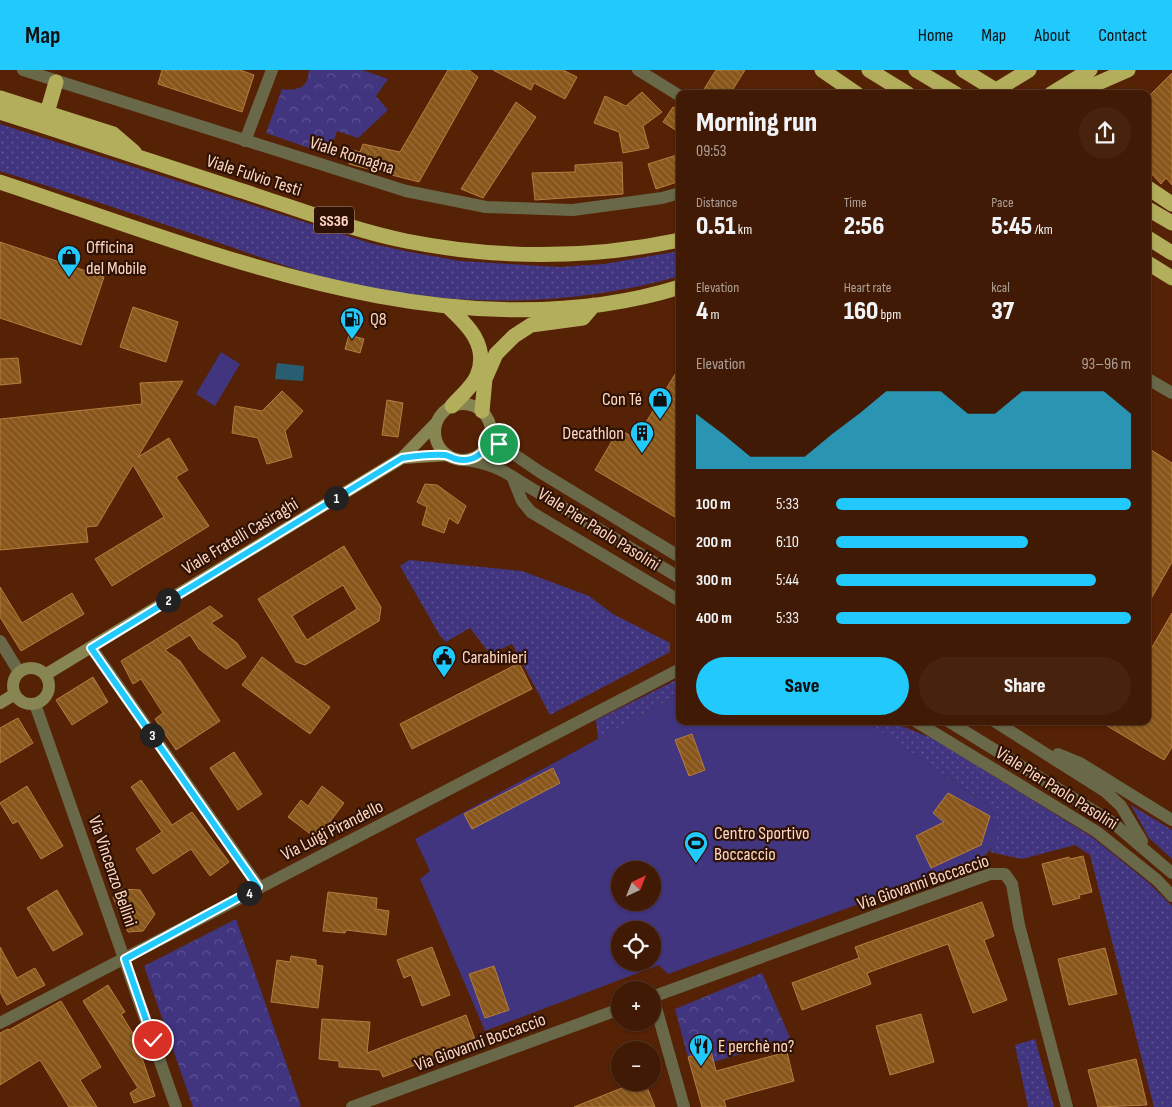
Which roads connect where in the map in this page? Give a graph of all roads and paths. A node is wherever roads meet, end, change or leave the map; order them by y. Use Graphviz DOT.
graph roads {
  1 [pos="23,70"];
  2 [pos="272,70"];
  3 [pos="638,70"];
  4 [pos="822,70"];
  5 [pos="869,70"];
  6 [pos="916,70"];
  7 [pos="963,70"];
  8 [pos="1019,70"];
  9 [pos="1029,70"];
  10 [pos="1090,70"];
  11 [pos="1128,70"];
  12 [pos="56,82"];
  13 [pos="1003,89"];
  14 [pos="851,90"];
  15 [pos="902,90"];
  16 [pos="949,90"];
  17 [pos="1058,90"];
  18 [pos="1082,90"];
  19 [pos="676,94"];
  20 [pos="0,98"];
  21 [pos="0,112"];
  22 [pos="47,113"];
  23 [pos="246,141"];
  24 [pos="141,158"];
  25 [pos="0,182"];
  26 [pos="1151,190"];
  27 [pos="676,194"];
  28 [pos="1172,204"];
  29 [pos="1151,211"];
  30 [pos="1172,223"];
  31 [pos="1151,240"];
  32 [pos="676,241"];
  33 [pos="1172,252"];
  34 [pos="1151,265"];
  35 [pos="1172,278"];
  36 [pos="676,288"];
  37 [pos="594,305"];
  38 [pos="447,306"];
  39 [pos="1151,381"];
  40 [pos="1172,393"];
  41 [pos="452,406"];
  42 [pos="482,411"];
  43 [pos="437,422"];
  44 [pos="492,432"];
  45 [pos="448,455"];
  46 [pos="402,458"];
  47 [pos="464,460"];
  48 [pos="512,476"];
  49 [pos="629,526"];
  50 [pos="676,545"];
  51 [pos="676,555"];
  52 [pos="676,576"];
  53 [pos="676,599"];
  54 [pos="0,641"];
  55 [pos="91,648"];
  56 [pos="676,671"];
  57 [pos="20,672"];
  58 [pos="45,675"];
  59 [pos="15,694"];
  60 [pos="0,703"];
  61 [pos="34,704"];
  62 [pos="922,725"];
  63 [pos="954,725"];
  64 [pos="1001,725"];
  65 [pos="1032,744"];
  66 [pos="1172,820"];
  67 [pos="1149,851"];
  68 [pos="1172,873"];
  69 [pos="258,887"];
  70 [pos="1172,896"];
  71 [pos="125,959"];
  72 [pos="661,994"];
  73 [pos="611,1012"];
  74 [pos="0,1023"];
  75 [pos="661,1025"];
  76 [pos="176,1107"];
  77 [pos="352,1107"];
  78 [pos="684,1107"];
  79 [pos="1067,1107"];
  1 -- 12 [label="street, Viale Romagna"];
  2 -- 23 [label="street"];
  3 -- 19 [label="street"];
  4 -- 14 [label="highway"];
  5 -- 15 [label="highway"];
  6 -- 16 [label="highway"];
  7 -- 13 [label="highway"];
  8 -- 13 [label="highway"];
  9 -- 13 [label="highway"];
  10 -- 17 [label="highway"];
  11 -- 18 [label="highway"];
  12 -- 22 [label="highway"];
  12 -- 23 [label="street, Viale Romagna"];
  20 -- 22 [label="highway"];
  21 -- 24 [label="highway, Viale Fulvio Testi / SS36"];
  22 -- 24 [label="highway"];
  23 -- 27 [label="street, Viale Romagna"];
  24 -- 32 [label="highway, Viale Fulvio Testi / SS36"];
  25 -- 38 [label="highway"];
  26 -- 28 [label="highway"];
  29 -- 30 [label="highway"];
  31 -- 33 [label="highway"];
  34 -- 35 [label="highway"];
  36 -- 37 [label="highway"];
  37 -- 38 [label="highway"];
  37 -- 42 [label="highway"];
  38 -- 41 [label="highway"];
  39 -- 40 [label="street"];
  41 -- 42 [label="street"];
  41 -- 43 [label="street"];
  42 -- 44 [label="street"];
  43 -- 45 [label="street"];
  43 -- 46 [label="street, Viale Fratelli Casiraghi"];
  44 -- 47 [label="street"];
  44 -- 49 [label="street, Viale Pier Paolo Pasolini"];
  45 -- 46 [label="street, Viale Fratelli Casiraghi"];
  45 -- 47 [label="street"];
  46 -- 55 [label="street, Viale Fratelli Casiraghi"];
  47 -- 48 [label="street, Viale Pier Paolo Pasolini"];
  48 -- 52 [label="street, Viale Pier Paolo Pasolini"];
  48 -- 53 [label="street, Viale Pier Paolo Pasolini"];
  49 -- 50 [label="street, Viale Pier Paolo Pasolini"];
  49 -- 51 [label="street, Viale Pier Paolo Pasolini"];
  54 -- 57 [label="street"];
  55 -- 58 [label="street, Viale Fratelli Casiraghi"];
  55 -- 69 [label="street"];
  56 -- 69 [label="street, Via Luigi Pirandello"];
  57 -- 58 [label="street"];
  57 -- 59 [label="street"];
  58 -- 61 [label="street"];
  59 -- 60 [label="street"];
  59 -- 61 [label="street"];
  61 -- 71 [label="street, Via Vincenzo Bellini"];
  62 -- 70 [label="street, Viale Pier Paolo Pasolini"];
  63 -- 67 [label="street, Viale Pier Paolo Pasolini"];
  64 -- 65 [label="street, Viale Pier Paolo Pasolini"];
  65 -- 66 [label="street, Viale Pier Paolo Pasolini"];
  65 -- 67 [label="street, Viale Pier Paolo Pasolini"];
  67 -- 68 [label="street, Viale Pier Paolo Pasolini"];
  69 -- 71 [label="street, Via Luigi Pirandello"];
  71 -- 74 [label="street, Via Luigi Pirandello"];
  71 -- 76 [label="street, Via Vincenzo Bellini"];
  72 -- 79 [label="street, Via Giovanni Boccaccio"];
  73 -- 77 [label="street, Via Giovanni Boccaccio"];
  75 -- 78 [label="street"];
}
